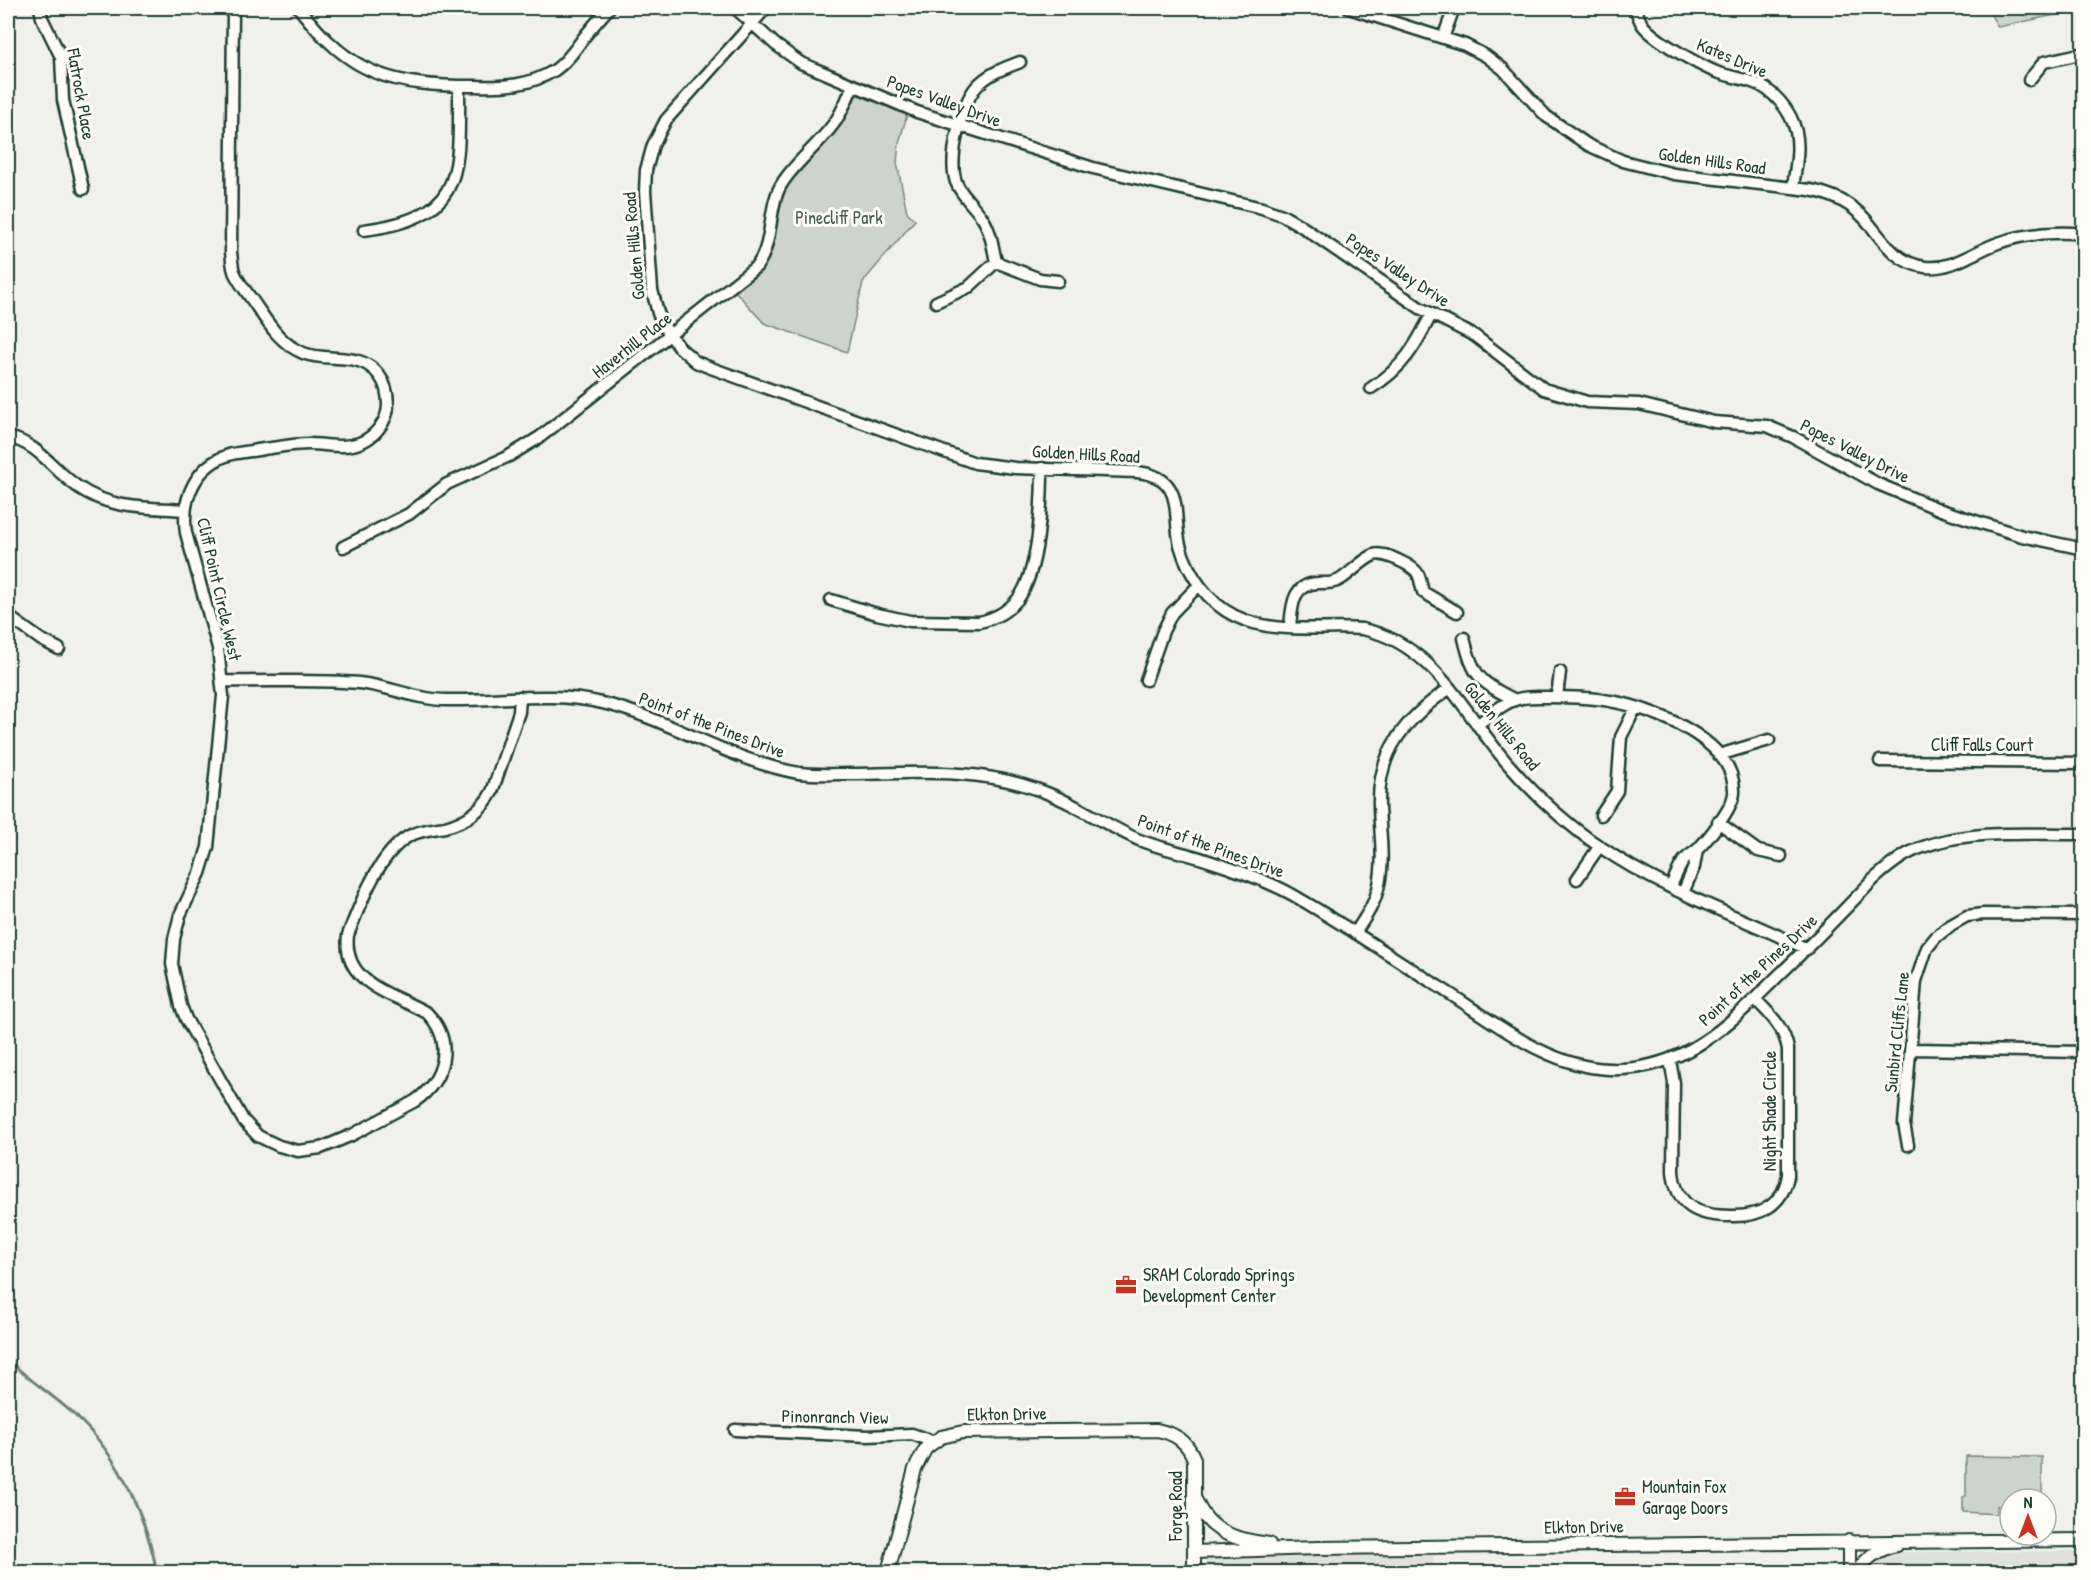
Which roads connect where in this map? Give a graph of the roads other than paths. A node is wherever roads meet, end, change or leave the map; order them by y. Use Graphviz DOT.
graph roads {
  1 [pos="40,8"];
  2 [pos="233,8"];
  3 [pos="299,8"];
  4 [pos="609,8"];
  5 [pos="735,8"];
  6 [pos="766,8"];
  7 [pos="1349,8"];
  8 [pos="1454,8"];
  9 [pos="1635,8"];
  10 [pos="752,23"];
  11 [pos="1443,38"];
  12 [pos="2084,53"];
  13 [pos="1020,62"];
  14 [pos="2029,80"];
  15 [pos="853,85"];
  16 [pos="459,86"];
  17 [pos="960,127"];
  18 [pos="1793,188"];
  19 [pos="83,189"];
  20 [pos="364,230"];
  21 [pos="2084,234"];
  22 [pos="996,262"];
  23 [pos="1058,281"];
  24 [pos="936,302"];
  25 [pos="1431,315"];
  26 [pos="670,336"];
  27 [pos="1371,388"];
  28 [pos="8,437"];
  29 [pos="1042,468"];
  30 [pos="185,510"];
  31 [pos="343,547"];
  32 [pos="2084,549"];
  33 [pos="1200,585"];
  34 [pos="831,600"];
  35 [pos="1457,612"];
  36 [pos="8,616"];
  37 [pos="1290,627"];
  38 [pos="1464,638"];
  39 [pos="59,649"];
  40 [pos="1560,672"];
  41 [pos="1146,680"];
  42 [pos="222,681"];
  43 [pos="1450,688"];
  44 [pos="1557,697"];
  45 [pos="520,698"];
  46 [pos="1515,700"];
  47 [pos="1636,707"];
  48 [pos="1477,725"];
  49 [pos="1769,740"];
  50 [pos="1719,755"];
  51 [pos="1880,761"];
  52 [pos="2084,763"];
  53 [pos="1600,815"];
  54 [pos="1718,822"];
  55 [pos="2084,834"];
  56 [pos="1599,847"];
  57 [pos="1697,850"];
  58 [pos="1780,856"];
  59 [pos="1577,879"];
  60 [pos="1671,886"];
  61 [pos="1683,893"];
  62 [pos="2084,915"];
  63 [pos="1355,933"];
  64 [pos="1807,949"];
  65 [pos="1755,999"];
  66 [pos="1911,1049"];
  67 [pos="2084,1052"];
  68 [pos="1670,1060"];
  69 [pos="1908,1145"];
  70 [pos="735,1430"];
  71 [pos="934,1442"];
  72 [pos="1184,1442"];
  73 [pos="1195,1497"];
  74 [pos="2084,1540"];
  75 [pos="1916,1541"];
  76 [pos="1849,1542"];
  77 [pos="1318,1548"];
  78 [pos="1194,1552"];
  79 [pos="888,1572"];
  80 [pos="1194,1572"];
  81 [pos="1849,1572"];
  82 [pos="1857,1572"];
  1 -- 19 [label="street, Flatrock Place"];
  2 -- 30 [label="street, Cliff Point Circle West"];
  3 -- 16 [label="street"];
  4 -- 16 [label="street"];
  5 -- 10 [label="street, Popes Valley Drive"];
  6 -- 10 [label="street, Golden Hills Road"];
  7 -- 11 [label="street, Golden Hills Road"];
  8 -- 11 [label="street"];
  9 -- 18 [label="street, Kates Drive"];
  10 -- 15 [label="street, Popes Valley Drive"];
  10 -- 26 [label="street, Golden Hills Road"];
  11 -- 18 [label="street, Golden Hills Road"];
  12 -- 14 [label="street"];
  13 -- 17 [label="street"];
  15 -- 17 [label="street, Popes Valley Drive"];
  15 -- 26 [label="street, Haverhill Place"];
  16 -- 20 [label="street"];
  17 -- 22 [label="street"];
  17 -- 25 [label="street, Popes Valley Drive"];
  18 -- 21 [label="street, Golden Hills Road"];
  22 -- 23 [label="street"];
  22 -- 24 [label="street"];
  25 -- 27 [label="street"];
  25 -- 32 [label="street, Popes Valley Drive"];
  26 -- 29 [label="street, Golden Hills Road"];
  26 -- 31 [label="street, Haverhill Place"];
  28 -- 30 [label="street"];
  29 -- 33 [label="street, Golden Hills Road"];
  29 -- 34 [label="street"];
  30 -- 42 [label="street, Cliff Point Circle West"];
  33 -- 37 [label="street, Golden Hills Road"];
  33 -- 41 [label="street"];
  35 -- 37 [label="street"];
  36 -- 39 [label="street"];
  37 -- 43 [label="street, Golden Hills Road"];
  38 -- 46 [label="street"];
  40 -- 44 [label="street"];
  42 -- 45 [label="street, Point of the Pines Drive"];
  42 -- 45 [label="street, Cliff Point Circle West"];
  43 -- 48 [label="street, Golden Hills Road"];
  43 -- 63 [label="street"];
  44 -- 46 [label="street"];
  44 -- 47 [label="street"];
  45 -- 63 [label="street, Point of the Pines Drive"];
  46 -- 48 [label="street"];
  47 -- 50 [label="street"];
  47 -- 53 [label="street"];
  48 -- 56 [label="street, Golden Hills Road"];
  49 -- 50 [label="street"];
  50 -- 54 [label="street"];
  51 -- 52 [label="street, Cliff Falls Court"];
  54 -- 57 [label="street"];
  54 -- 58 [label="street"];
  55 -- 64 [label="street, Point of the Pines Drive"];
  56 -- 59 [label="street"];
  56 -- 60 [label="street, Golden Hills Road"];
  57 -- 60 [label="street"];
  57 -- 61 [label="street"];
  60 -- 61 [label="street, Golden Hills Road"];
  61 -- 64 [label="street, Golden Hills Road"];
  62 -- 66 [label="street, Sunbird Cliffs Lane"];
  63 -- 68 [label="street, Point of the Pines Drive"];
  64 -- 65 [label="street, Point of the Pines Drive"];
  65 -- 68 [label="street, Point of the Pines Drive"];
  65 -- 68 [label="street, Night Shade Circle"];
  66 -- 67 [label="street"];
  66 -- 69 [label="street, Sunbird Cliffs Lane"];
  70 -- 71 [label="street, Pinonranch View"];
  71 -- 72 [label="street, Elkton Drive"];
  71 -- 79 [label="street"];
  72 -- 73 [label="street, Forge Road"];
  73 -- 77 [label="street"];
  73 -- 78 [label="street, Forge Road"];
  74 -- 75 [label="street, Elkton Drive"];
  75 -- 76 [label="street, Elkton Drive"];
  75 -- 82 [label="street"];
  76 -- 77 [label="street, Elkton Drive"];
  76 -- 81 [label="street"];
  77 -- 78 [label="street, Elkton Drive"];
  78 -- 80 [label="street, Forge Road"];
}
